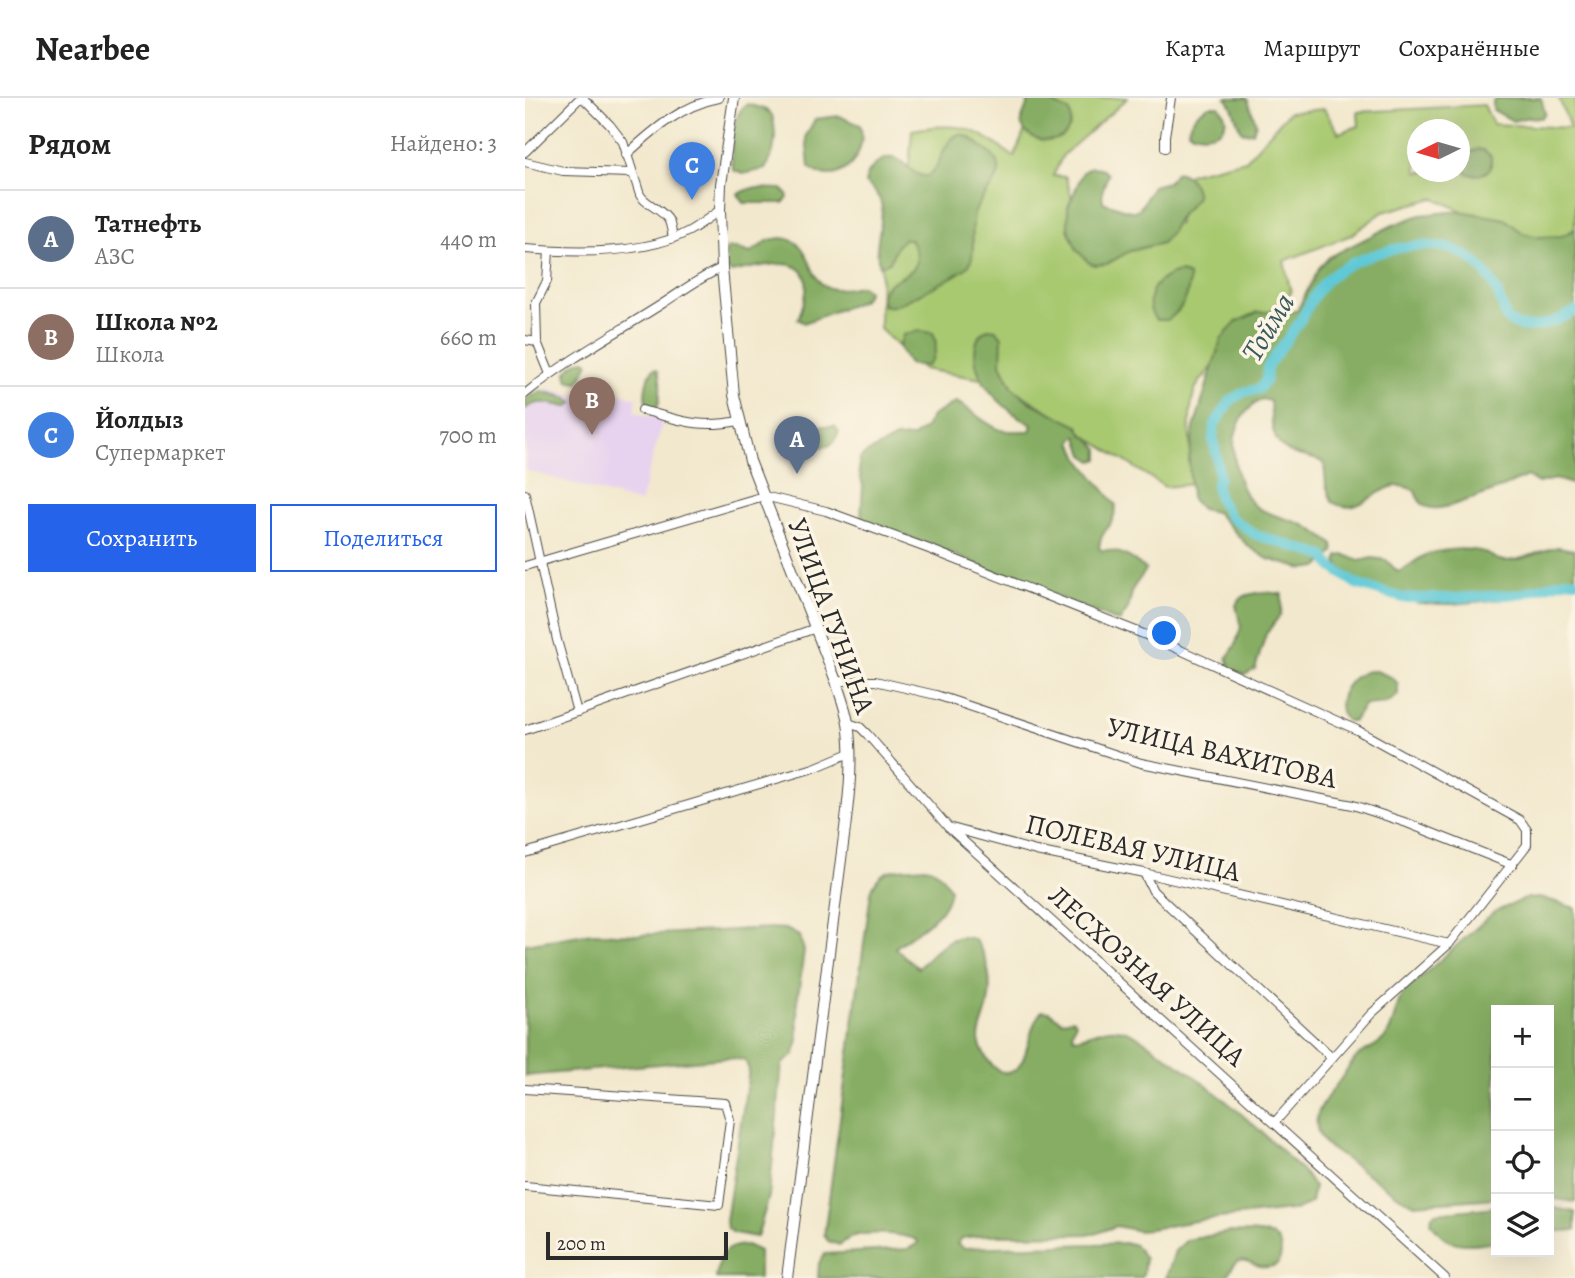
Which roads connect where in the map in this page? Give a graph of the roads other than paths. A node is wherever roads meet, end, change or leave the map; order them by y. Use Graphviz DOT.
graph roads {
  1 [pos="581,98"];
  2 [pos="719,98"];
  3 [pos="734,98"];
  4 [pos="1171,98"];
  5 [pos="1165,148"];
  6 [pos="525,152"];
  7 [pos="626,155"];
  8 [pos="525,162"];
  9 [pos="631,173"];
  10 [pos="720,210"];
  11 [pos="674,238"];
  12 [pos="525,249"];
  13 [pos="549,251"];
  14 [pos="722,268"];
  15 [pos="525,341"];
  16 [pos="537,342"];
  17 [pos="550,374"];
  18 [pos="525,394"];
  19 [pos="642,410"];
  20 [pos="739,421"];
  21 [pos="525,494"];
  22 [pos="764,496"];
  23 [pos="538,562"];
  24 [pos="525,566"];
  25 [pos="816,628"];
  26 [pos="836,681"];
  27 [pos="577,712"];
  28 [pos="848,723"];
  29 [pos="525,730"];
  30 [pos="850,753"];
  31 [pos="948,827"];
  32 [pos="525,853"];
  33 [pos="1513,865"];
  34 [pos="1144,873"];
  35 [pos="1449,944"];
  36 [pos="1332,1058"];
  37 [pos="525,1089"];
  38 [pos="1275,1122"];
  39 [pos="525,1186"];
  40 [pos="787,1278"];
  41 [pos="1445,1278"];
  1 -- 6 [label="street"];
  1 -- 7 [label="street"];
  2 -- 7 [label="street"];
  3 -- 10 [label="main road, УЛИЦА ГУНИНА"];
  4 -- 5 [label="street"];
  7 -- 9 [label="street"];
  8 -- 9 [label="street"];
  9 -- 11 [label="street"];
  10 -- 11 [label="street"];
  10 -- 14 [label="main road, УЛИЦА ГУНИНА"];
  11 -- 13 [label="street"];
  12 -- 13 [label="street"];
  13 -- 16 [label="street"];
  14 -- 17 [label="street"];
  14 -- 20 [label="main road, УЛИЦА ГУНИНА"];
  15 -- 16 [label="street"];
  16 -- 17 [label="street"];
  17 -- 18 [label="street"];
  19 -- 20 [label="street"];
  20 -- 22 [label="main road, УЛИЦА ГУНИНА"];
  21 -- 23 [label="street"];
  22 -- 23 [label="street"];
  22 -- 25 [label="main road, УЛИЦА ГУНИНА"];
  22 -- 33 [label="street"];
  23 -- 24 [label="street"];
  23 -- 27 [label="street"];
  25 -- 26 [label="main road, УЛИЦА ГУНИНА"];
  25 -- 27 [label="street"];
  26 -- 28 [label="main road, УЛИЦА ГУНИНА"];
  26 -- 33 [label="street, УЛИЦА ВАХИТОВА"];
  27 -- 29 [label="street"];
  28 -- 30 [label="main road, УЛИЦА ГУНИНА"];
  28 -- 31 [label="street"];
  30 -- 32 [label="street"];
  30 -- 40 [label="main road, УЛИЦА ГУНИНА"];
  31 -- 34 [label="street, ПОЛЕВАЯ УЛИЦА"];
  31 -- 38 [label="street, ЛЕСХОЗНАЯ УЛИЦА"];
  33 -- 35 [label="street"];
  34 -- 35 [label="street, ПОЛЕВАЯ УЛИЦА"];
  34 -- 36 [label="street"];
  35 -- 36 [label="street"];
  36 -- 38 [label="street"];
  37 -- 39 [label="street"];
  38 -- 41 [label="street, ЛЕСХОЗНАЯ УЛИЦА"];
}
